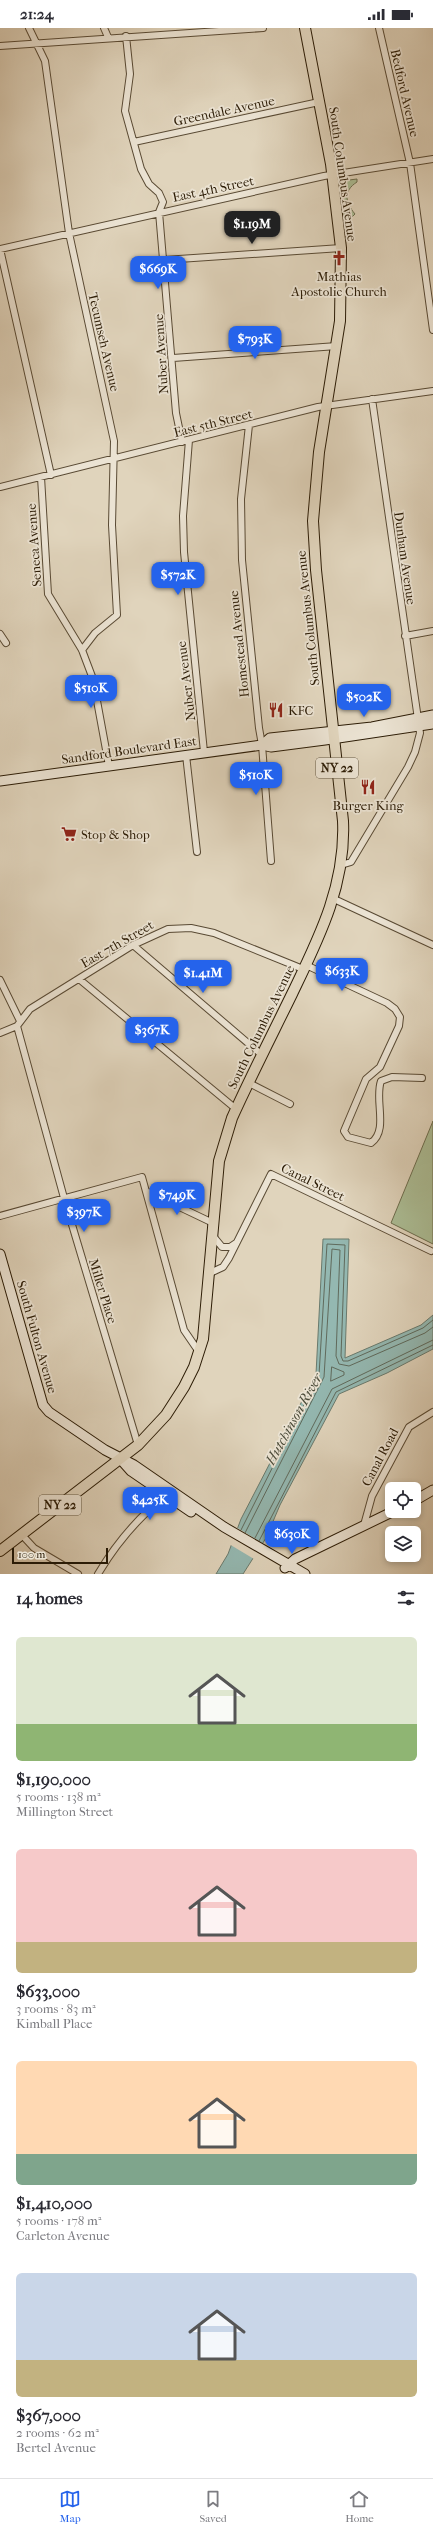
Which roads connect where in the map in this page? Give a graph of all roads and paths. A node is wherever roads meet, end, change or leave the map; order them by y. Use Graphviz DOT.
graph roads {
  1 [pos="29,28"];
  2 [pos="104,28"];
  3 [pos="263,28"];
  4 [pos="305,28"];
  5 [pos="379,28"];
  6 [pos="126,36"];
  7 [pos="108,37"];
  8 [pos="38,44"];
  9 [pos="0,46"];
  10 [pos="319,102"];
  11 [pos="134,142"];
  12 [pos="433,159"];
  13 [pos="410,163"];
  14 [pos="332,175"];
  15 [pos="159,212"];
  16 [pos="69,233"];
  17 [pos="341,248"];
  18 [pos="0,249"];
  19 [pos="164,260"];
  20 [pos="433,330"];
  21 [pos="337,346"];
  22 [pos="173,358"];
  23 [pos="433,391"];
  24 [pos="372,399"];
  25 [pos="327,405"];
  26 [pos="249,425"];
  27 [pos="189,440"];
  28 [pos="182,442"];
  29 [pos="115,458"];
  30 [pos="51,475"];
  31 [pos="40,477"];
  32 [pos="0,487"];
  33 [pos="433,631"];
  34 [pos="0,634"];
  35 [pos="405,636"];
  36 [pos="6,644"];
  37 [pos="82,650"];
  38 [pos="433,715"];
  39 [pos="419,723"];
  40 [pos="433,724"];
  41 [pos="334,735"];
  42 [pos="262,745"];
  43 [pos="204,752"];
  44 [pos="186,755"];
  45 [pos="109,766"];
  46 [pos="0,780"];
  47 [pos="197,852"];
  48 [pos="270,861"];
  49 [pos="341,865"];
  50 [pos="334,898"];
  51 [pos="133,945"];
  52 [pos="433,945"];
  53 [pos="305,967"];
  54 [pos="79,979"];
  55 [pos="0,980"];
  56 [pos="19,1023"];
  57 [pos="0,1033"];
  58 [pos="262,1055"];
  59 [pos="422,1078"];
  60 [pos="249,1082"];
  61 [pos="290,1104"];
  62 [pos="236,1108"];
  63 [pos="148,1192"];
  64 [pos="64,1198"];
  65 [pos="0,1216"];
  66 [pos="213,1223"];
  67 [pos="212,1236"];
  68 [pos="236,1243"];
  69 [pos="431,1252"];
  70 [pos="0,1254"];
  71 [pos="210,1273"];
  72 [pos="199,1352"];
  73 [pos="433,1412"];
  74 [pos="138,1445"];
  75 [pos="121,1459"];
  76 [pos="433,1490"];
  77 [pos="169,1493"];
  78 [pos="421,1496"];
  79 [pos="385,1515"];
  80 [pos="364,1525"];
  81 [pos="22,1534"];
  82 [pos="0,1551"];
  83 [pos="286,1567"];
  84 [pos="78,1574"];
  85 [pos="98,1574"];
  86 [pos="293,1574"];
  87 [pos="305,1574"];
  1 -- 8 [label="street, Tecumseh Avenue"];
  2 -- 7 [label="street"];
  3 -- 6 [label="street"];
  4 -- 10 [label="main road, South Columbus Avenue / NY 22"];
  5 -- 13 [label="street, Bedford Avenue"];
  6 -- 7 [label="street"];
  6 -- 11 [label="street, Nuber Avenue"];
  7 -- 8 [label="street"];
  8 -- 9 [label="street"];
  8 -- 16 [label="street, Tecumseh Avenue"];
  10 -- 11 [label="street, Greendale Avenue"];
  10 -- 14 [label="main road, South Columbus Avenue / NY 22"];
  11 -- 15 [label="street, Nuber Avenue"];
  12 -- 13 [label="street, East 4th Street"];
  13 -- 14 [label="street, East 4th Street"];
  13 -- 20 [label="street, Bedford Avenue"];
  14 -- 15 [label="street, East 4th Street"];
  14 -- 17 [label="main road, South Columbus Avenue / NY 22"];
  15 -- 16 [label="street, East 4th Street"];
  15 -- 19 [label="street, Nuber Avenue"];
  16 -- 18 [label="street, East 4th Street"];
  16 -- 29 [label="street, Tecumseh Avenue"];
  17 -- 19 [label="street"];
  17 -- 21 [label="main road, South Columbus Avenue / NY 22"];
  18 -- 30 [label="street"];
  19 -- 22 [label="street, Nuber Avenue"];
  21 -- 22 [label="street"];
  21 -- 25 [label="main road, South Columbus Avenue / NY 22"];
  22 -- 28 [label="street, Nuber Avenue"];
  23 -- 24 [label="street, East 5th Street"];
  24 -- 25 [label="street, East 5th Street"];
  24 -- 35 [label="street, Dunham Avenue"];
  25 -- 26 [label="street, East 5th Street"];
  25 -- 41 [label="main road, South Columbus Avenue / NY 22"];
  26 -- 27 [label="street, East 5th Street"];
  26 -- 42 [label="street, Homestead Avenue"];
  27 -- 28 [label="street, East 5th Street"];
  27 -- 43 [label="street, Nuber Avenue"];
  28 -- 29 [label="street, East 5th Street"];
  29 -- 30 [label="street, East 5th Street"];
  29 -- 37 [label="street, Tecumseh Avenue"];
  30 -- 31 [label="street, East 5th Street"];
  31 -- 32 [label="street, East 5th Street"];
  31 -- 37 [label="street, Seneca Avenue"];
  33 -- 35 [label="street"];
  34 -- 36 [label="street"];
  35 -- 39 [label="street, Dunham Avenue"];
  37 -- 45 [label="street, Seneca Avenue"];
  38 -- 39 [label="street, Sandford Boulevard East"];
  39 -- 40 [label="street, Sandford Boulevard East"];
  39 -- 41 [label="street, Sandford Boulevard East"];
  39 -- 49 [label="street, Dunham Avenue"];
  41 -- 42 [label="street, Sandford Boulevard East"];
  41 -- 49 [label="main road, South Columbus Avenue / NY 22"];
  42 -- 43 [label="street, Sandford Boulevard East"];
  42 -- 48 [label="street, Homestead Avenue"];
  43 -- 44 [label="street, Sandford Boulevard East"];
  44 -- 45 [label="street, Sandford Boulevard East"];
  44 -- 47 [label="street"];
  45 -- 46 [label="street, Sandford Boulevard East"];
  49 -- 50 [label="main road, South Columbus Avenue / NY 22"];
  50 -- 52 [label="street"];
  50 -- 53 [label="main road, South Columbus Avenue / NY 22"];
  51 -- 53 [label="street, East 7th Street"];
  51 -- 54 [label="street, East 7th Street"];
  51 -- 58 [label="street"];
  53 -- 58 [label="main road, South Columbus Avenue / NY 22"];
  53 -- 59 [label="street, East 7th Street"];
  54 -- 56 [label="street, East 7th Street"];
  54 -- 62 [label="street"];
  55 -- 56 [label="street, Miller Place"];
  56 -- 57 [label="street, East 7th Street"];
  56 -- 64 [label="street, Miller Place"];
  58 -- 60 [label="main road, South Columbus Avenue / NY 22"];
  60 -- 61 [label="street"];
  60 -- 62 [label="main road, South Columbus Avenue / NY 22"];
  62 -- 66 [label="main road, South Columbus Avenue / NY 22"];
  63 -- 64 [label="street"];
  63 -- 66 [label="street"];
  63 -- 72 [label="street"];
  64 -- 65 [label="street"];
  64 -- 74 [label="street, Miller Place"];
  66 -- 67 [label="main road, South Columbus Avenue / NY 22"];
  67 -- 68 [label="street"];
  67 -- 71 [label="main road, South Columbus Avenue / NY 22"];
  68 -- 69 [label="street, Canal Street"];
  68 -- 71 [label="street, Canal Street"];
  70 -- 75 [label="street, South Fulton Avenue"];
  71 -- 72 [label="main road, South Columbus Avenue / NY 22"];
  72 -- 74 [label="main road, South Columbus Avenue / NY 22"];
  73 -- 80 [label="street, Canal Road"];
  74 -- 75 [label="main road, South Columbus Avenue / NY 22"];
  75 -- 77 [label="street, South Fulton Avenue"];
  75 -- 81 [label="main road, South Columbus Avenue / NY 22"];
  76 -- 78 [label="street"];
  77 -- 83 [label="street, South Fulton Avenue"];
  77 -- 85 [label="street"];
  79 -- 80 [label="street"];
  80 -- 83 [label="street"];
  81 -- 82 [label="main road, South Columbus Avenue / NY 22"];
  81 -- 84 [label="street"];
  83 -- 86 [label="street"];
  83 -- 87 [label="street"];
}
